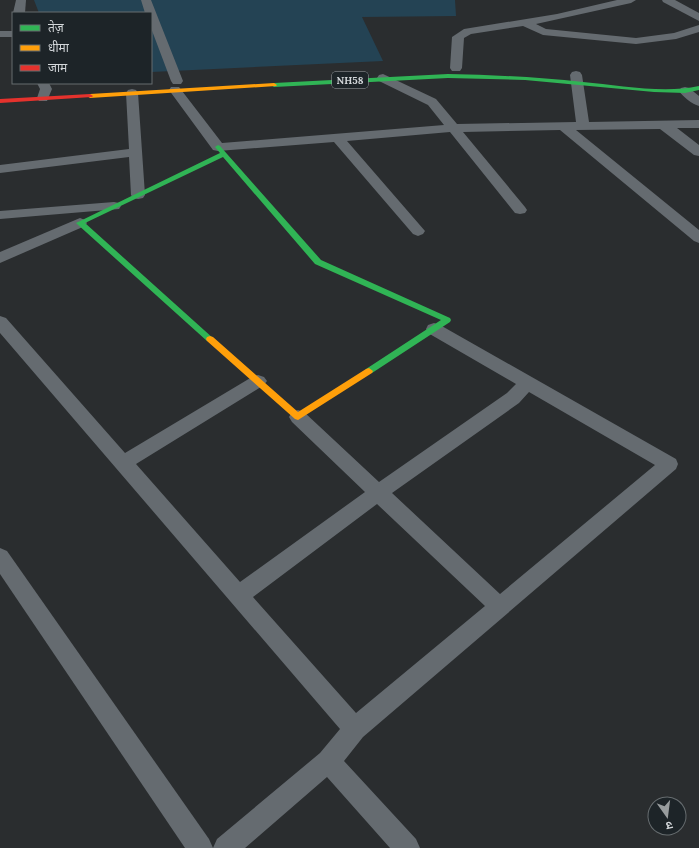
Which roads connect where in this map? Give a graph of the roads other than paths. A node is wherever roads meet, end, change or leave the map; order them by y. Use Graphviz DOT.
graph roads {
  1 [pos="21,0"];
  2 [pos="146,0"];
  3 [pos="631,0"];
  4 [pos="667,0"];
  5 [pos="19,12"];
  6 [pos="150,12"];
  7 [pos="152,16"];
  8 [pos="699,18"];
  9 [pos="525,23"];
  10 [pos="699,28"];
  11 [pos="0,34"];
  12 [pos="12,34"];
  13 [pos="456,68"];
  14 [pos="358,71"];
  15 [pos="382,74"];
  16 [pos="576,79"];
  17 [pos="200,80"];
  18 [pos="177,84"];
  19 [pos="685,86"];
  20 [pos="699,88"];
  21 [pos="45,89"];
  22 [pos="132,93"];
  23 [pos="0,100"];
  24 [pos="699,102"];
  25 [pos="699,124"];
  26 [pos="664,125"];
  27 [pos="564,127"];
  28 [pos="583,127"];
  29 [pos="453,128"];
  30 [pos="337,137"];
  31 [pos="220,150"];
  32 [pos="135,152"];
  33 [pos="699,152"];
  34 [pos="0,169"];
  35 [pos="138,195"];
  36 [pos="114,206"];
  37 [pos="520,210"];
  38 [pos="0,215"];
  39 [pos="80,223"];
  40 [pos="418,232"];
  41 [pos="699,238"];
  42 [pos="0,258"];
  43 [pos="0,322"];
  44 [pos="434,329"];
  45 [pos="258,380"];
  46 [pos="527,383"];
  47 [pos="298,417"];
  48 [pos="123,463"];
  49 [pos="379,492"];
  50 [pos="0,557"];
  51 [pos="238,596"];
  52 [pos="500,607"];
  53 [pos="355,729"];
  54 [pos="328,761"];
  55 [pos="200,848"];
  56 [pos="226,848"];
  57 [pos="407,848"];
  1 -- 5 [label="street"];
  2 -- 6 [label="street"];
  3 -- 9 [label="street"];
  4 -- 8 [label="street"];
  7 -- 18 [label="street"];
  9 -- 10 [label="street"];
  9 -- 13 [label="street"];
  11 -- 12 [label="street"];
  13 -- 15 [label="main road, NH58"];
  13 -- 16 [label="main road, NH58"];
  14 -- 17 [label="main road, NH58"];
  15 -- 16 [label="main road, NH58"];
  15 -- 18 [label="main road, NH58"];
  15 -- 29 [label="street"];
  16 -- 19 [label="main road, NH58"];
  16 -- 28 [label="street"];
  18 -- 22 [label="main road, NH58"];
  18 -- 31 [label="street"];
  19 -- 20 [label="main road, NH58"];
  19 -- 24 [label="street"];
  21 -- 22 [label="main road, NH58"];
  21 -- 23 [label="main road, NH58"];
  22 -- 32 [label="street"];
  25 -- 26 [label="street"];
  26 -- 28 [label="street"];
  26 -- 33 [label="street"];
  27 -- 28 [label="street"];
  27 -- 29 [label="street"];
  27 -- 41 [label="street"];
  29 -- 30 [label="street"];
  29 -- 37 [label="street"];
  30 -- 31 [label="street"];
  30 -- 40 [label="street"];
  31 -- 35 [label="main road"];
  31 -- 44 [label="main road"];
  32 -- 34 [label="street"];
  32 -- 35 [label="street"];
  35 -- 36 [label="main road"];
  36 -- 38 [label="street"];
  36 -- 39 [label="main road"];
  39 -- 42 [label="street"];
  39 -- 45 [label="main road"];
  43 -- 48 [label="street"];
  44 -- 46 [label="street"];
  44 -- 47 [label="main road"];
  45 -- 47 [label="main road"];
  45 -- 48 [label="street"];
  46 -- 49 [label="street"];
  46 -- 52 [label="street"];
  47 -- 49 [label="street"];
  48 -- 51 [label="street"];
  49 -- 51 [label="street"];
  49 -- 52 [label="street"];
  50 -- 55 [label="street"];
  51 -- 53 [label="street"];
  52 -- 53 [label="street"];
  53 -- 54 [label="street"];
  54 -- 56 [label="street"];
  54 -- 57 [label="street"];
}
